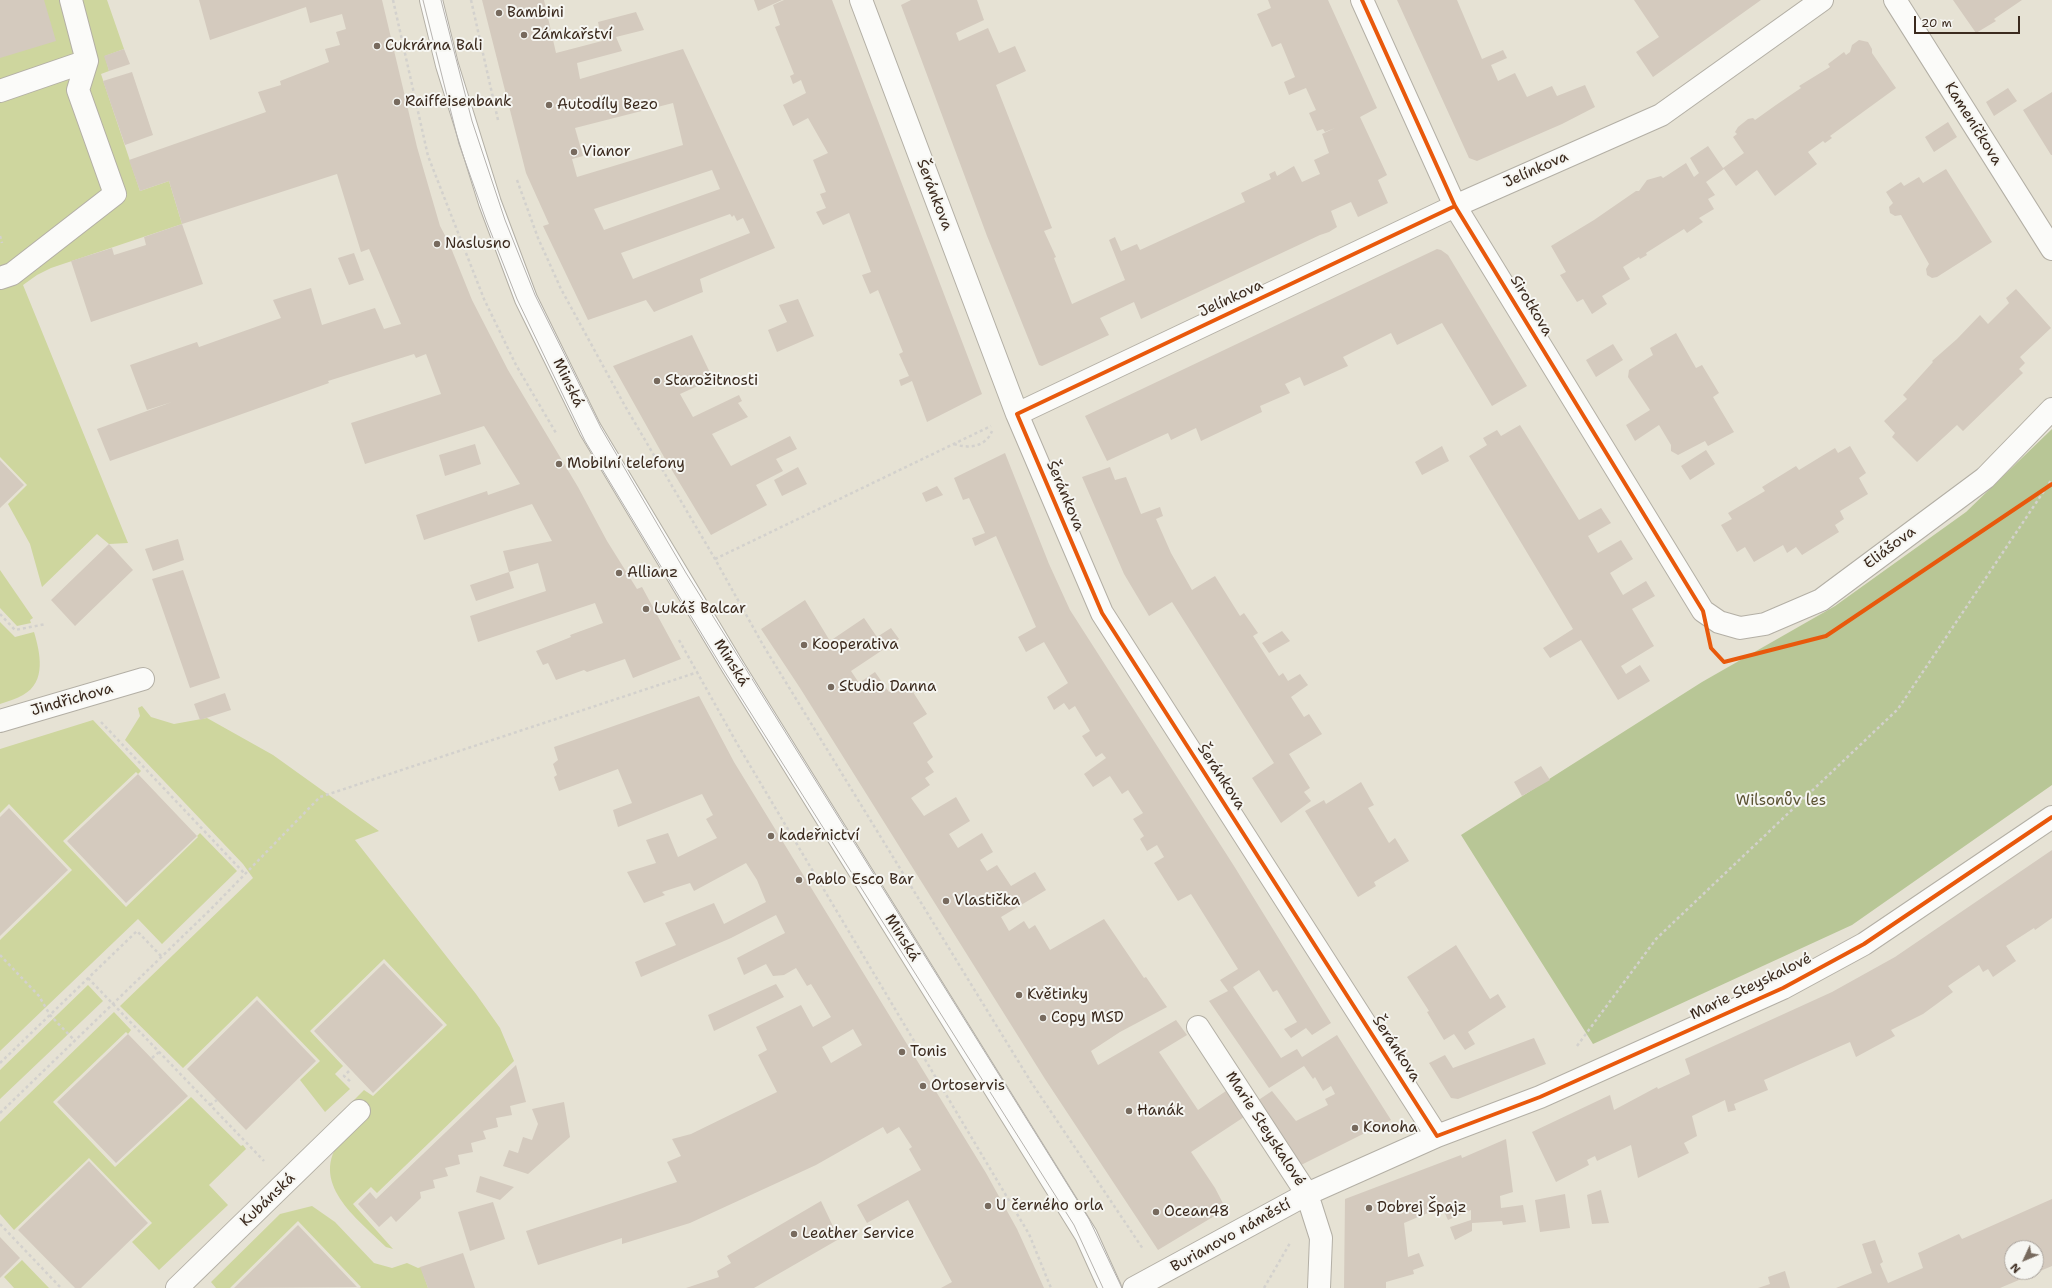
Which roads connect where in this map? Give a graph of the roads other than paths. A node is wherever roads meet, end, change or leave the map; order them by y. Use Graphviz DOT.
graph roads {
  1 [pos="71,0"];
  2 [pos="431,0"];
  3 [pos="861,0"];
  4 [pos="1362,0"];
  5 [pos="1822,0"];
  6 [pos="1895,0"];
  7 [pos="87,61"];
  8 [pos="0,91"];
  9 [pos="1455,206"];
  10 [pos="2052,249"];
  11 [pos="0,278"];
  12 [pos="2052,410"];
  13 [pos="1017,414"];
  14 [pos="1703,611"];
  15 [pos="143,679"];
  16 [pos="0,721"];
  17 [pos="2052,817"];
  18 [pos="1198,1027"];
  19 [pos="359,1111"];
  20 [pos="1438,1136"];
  21 [pos="1307,1194"];
  22 [pos="178,1288"];
  23 [pos="1110,1288"];
  24 [pos="1134,1288"];
  25 [pos="1319,1288"];
  1 -- 7 [label="street"];
  2 -- 23 [label="street, Minská"];
  3 -- 13 [label="street, Šeránkova"];
  4 -- 9 [label="street, Sirotkova"];
  5 -- 9 [label="street, Jelínkova"];
  6 -- 10 [label="street, Kameníčkova"];
  7 -- 8 [label="street"];
  7 -- 11 [label="street"];
  9 -- 13 [label="street, Jelínkova"];
  9 -- 14 [label="street, Sirotkova"];
  12 -- 14 [label="street, Eliášova"];
  13 -- 20 [label="street, Šeránkova"];
  15 -- 16 [label="street, Jindřichova"];
  17 -- 20 [label="street, Marie Steyskalové"];
  18 -- 21 [label="street, Marie Steyskalové"];
  19 -- 22 [label="street, Kubánská"];
  20 -- 21 [label="street, Marie Steyskalové"];
  21 -- 24 [label="street, Burianovo náměstí"];
  21 -- 25 [label="street, Burianovo náměstí"];
}
